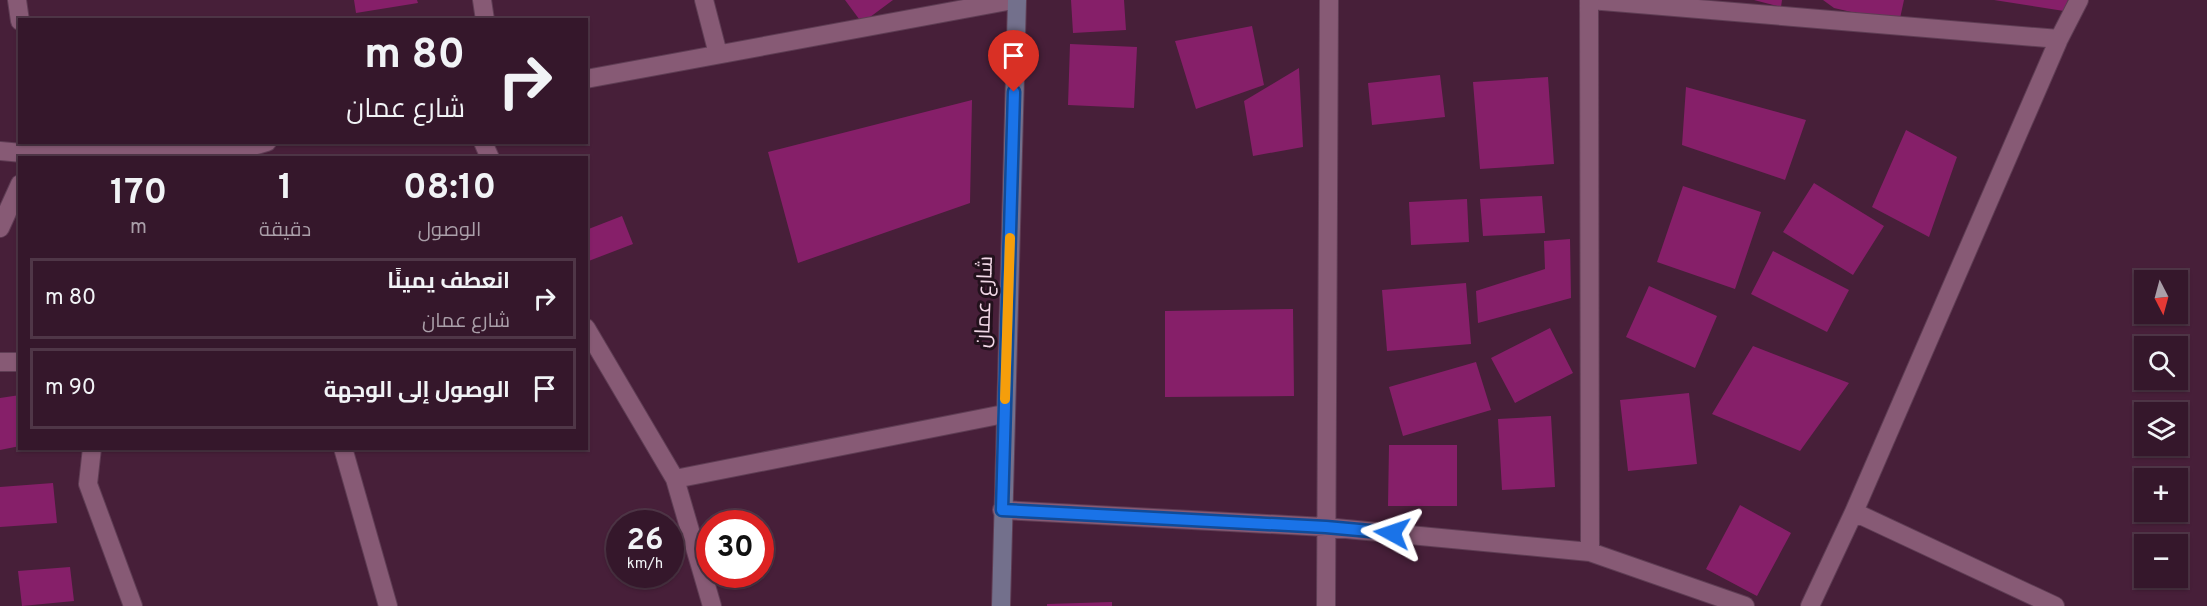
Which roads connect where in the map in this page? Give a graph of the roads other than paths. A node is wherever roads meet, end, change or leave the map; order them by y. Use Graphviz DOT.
graph roads {
  1 [pos="17,0"];
  2 [pos="482,0"];
  3 [pos="704,0"];
  4 [pos="1015,0"];
  5 [pos="1329,0"];
  6 [pos="1590,0"];
  7 [pos="2079,0"];
  8 [pos="20,18"];
  9 [pos="485,18"];
  10 [pos="2059,39"];
  11 [pos="718,54"];
  12 [pos="588,79"];
  13 [pos="261,148"];
  14 [pos="0,151"];
  15 [pos="32,151"];
  16 [pos="18,188"];
  17 [pos="0,228"];
  18 [pos="588,330"];
  19 [pos="0,362"];
  20 [pos="18,362"];
  21 [pos="1004,414"];
  22 [pos="92,450"];
  23 [pos="344,450"];
  24 [pos="675,478"];
  25 [pos="1002,510"];
  26 [pos="1854,512"];
  27 [pos="1326,527"];
  28 [pos="1590,552"];
  29 [pos="133,606"];
  30 [pos="388,606"];
  31 [pos="712,606"];
  32 [pos="1000,606"];
  33 [pos="1326,606"];
  34 [pos="1745,606"];
  35 [pos="1810,606"];
  36 [pos="2055,606"];
  1 -- 8 [label="street"];
  2 -- 9 [label="street"];
  3 -- 11 [label="street"];
  4 -- 11 [label="street"];
  4 -- 21 [label="street, شارع عمان"];
  5 -- 27 [label="street"];
  6 -- 10 [label="street"];
  6 -- 28 [label="street"];
  7 -- 10 [label="street"];
  10 -- 26 [label="street"];
  11 -- 12 [label="street"];
  13 -- 15 [label="street"];
  14 -- 15 [label="street"];
  16 -- 17 [label="street"];
  18 -- 24 [label="street"];
  19 -- 20 [label="street"];
  21 -- 24 [label="street"];
  21 -- 25 [label="street, شارع عمان"];
  22 -- 29 [label="street"];
  23 -- 30 [label="street"];
  24 -- 31 [label="street"];
  25 -- 27 [label="street"];
  25 -- 32 [label="street, شارع عمان"];
  26 -- 35 [label="street"];
  26 -- 36 [label="street"];
  27 -- 28 [label="street"];
  27 -- 33 [label="street"];
  28 -- 34 [label="street"];
}
